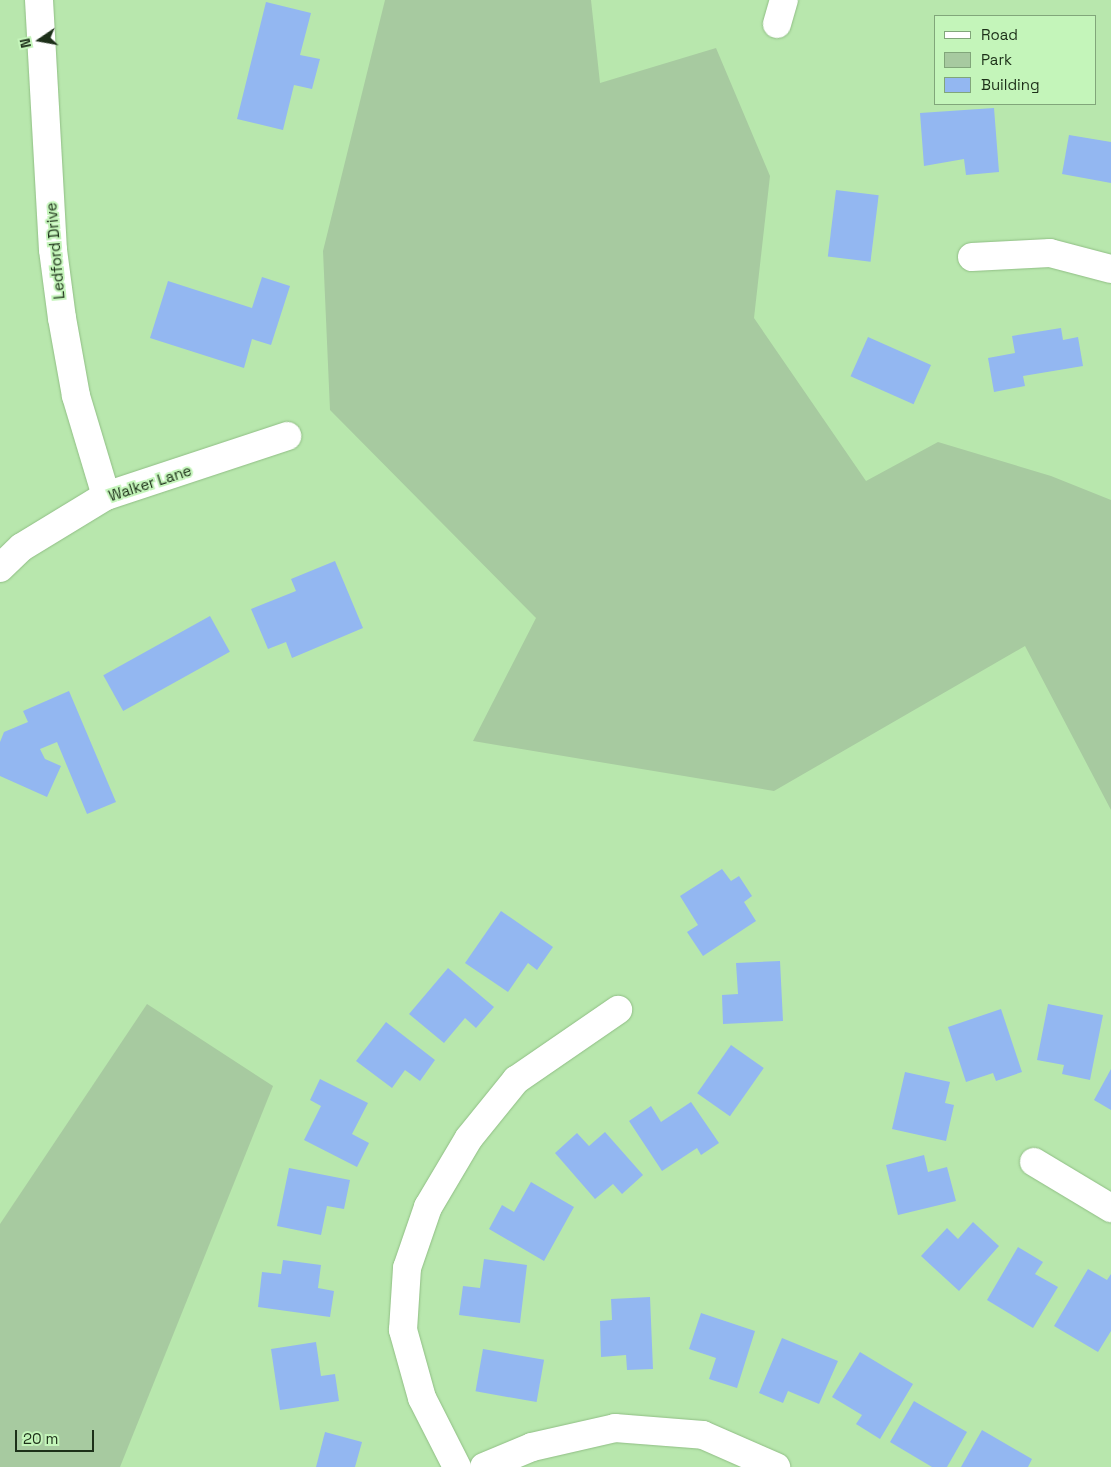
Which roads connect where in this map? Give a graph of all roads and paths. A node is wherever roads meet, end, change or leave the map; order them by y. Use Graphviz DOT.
graph roads {
  1 [pos="39,0"];
  2 [pos="972,256"];
  3 [pos="1111,269"];
  4 [pos="287,436"];
  5 [pos="106,496"];
  6 [pos="0,568"];
  7 [pos="618,1010"];
  8 [pos="1034,1162"];
  9 [pos="1111,1208"];
  10 [pos="457,1467"];
  11 [pos="484,1467"];
  12 [pos="776,1467"];
  1 -- 5 [label="street, Ledford Drive"];
  2 -- 3 [label="street"];
  4 -- 5 [label="street, Walker Lane"];
  5 -- 6 [label="street, Walker Lane"];
  7 -- 10 [label="street"];
  8 -- 9 [label="street"];
  11 -- 12 [label="street"];
}
